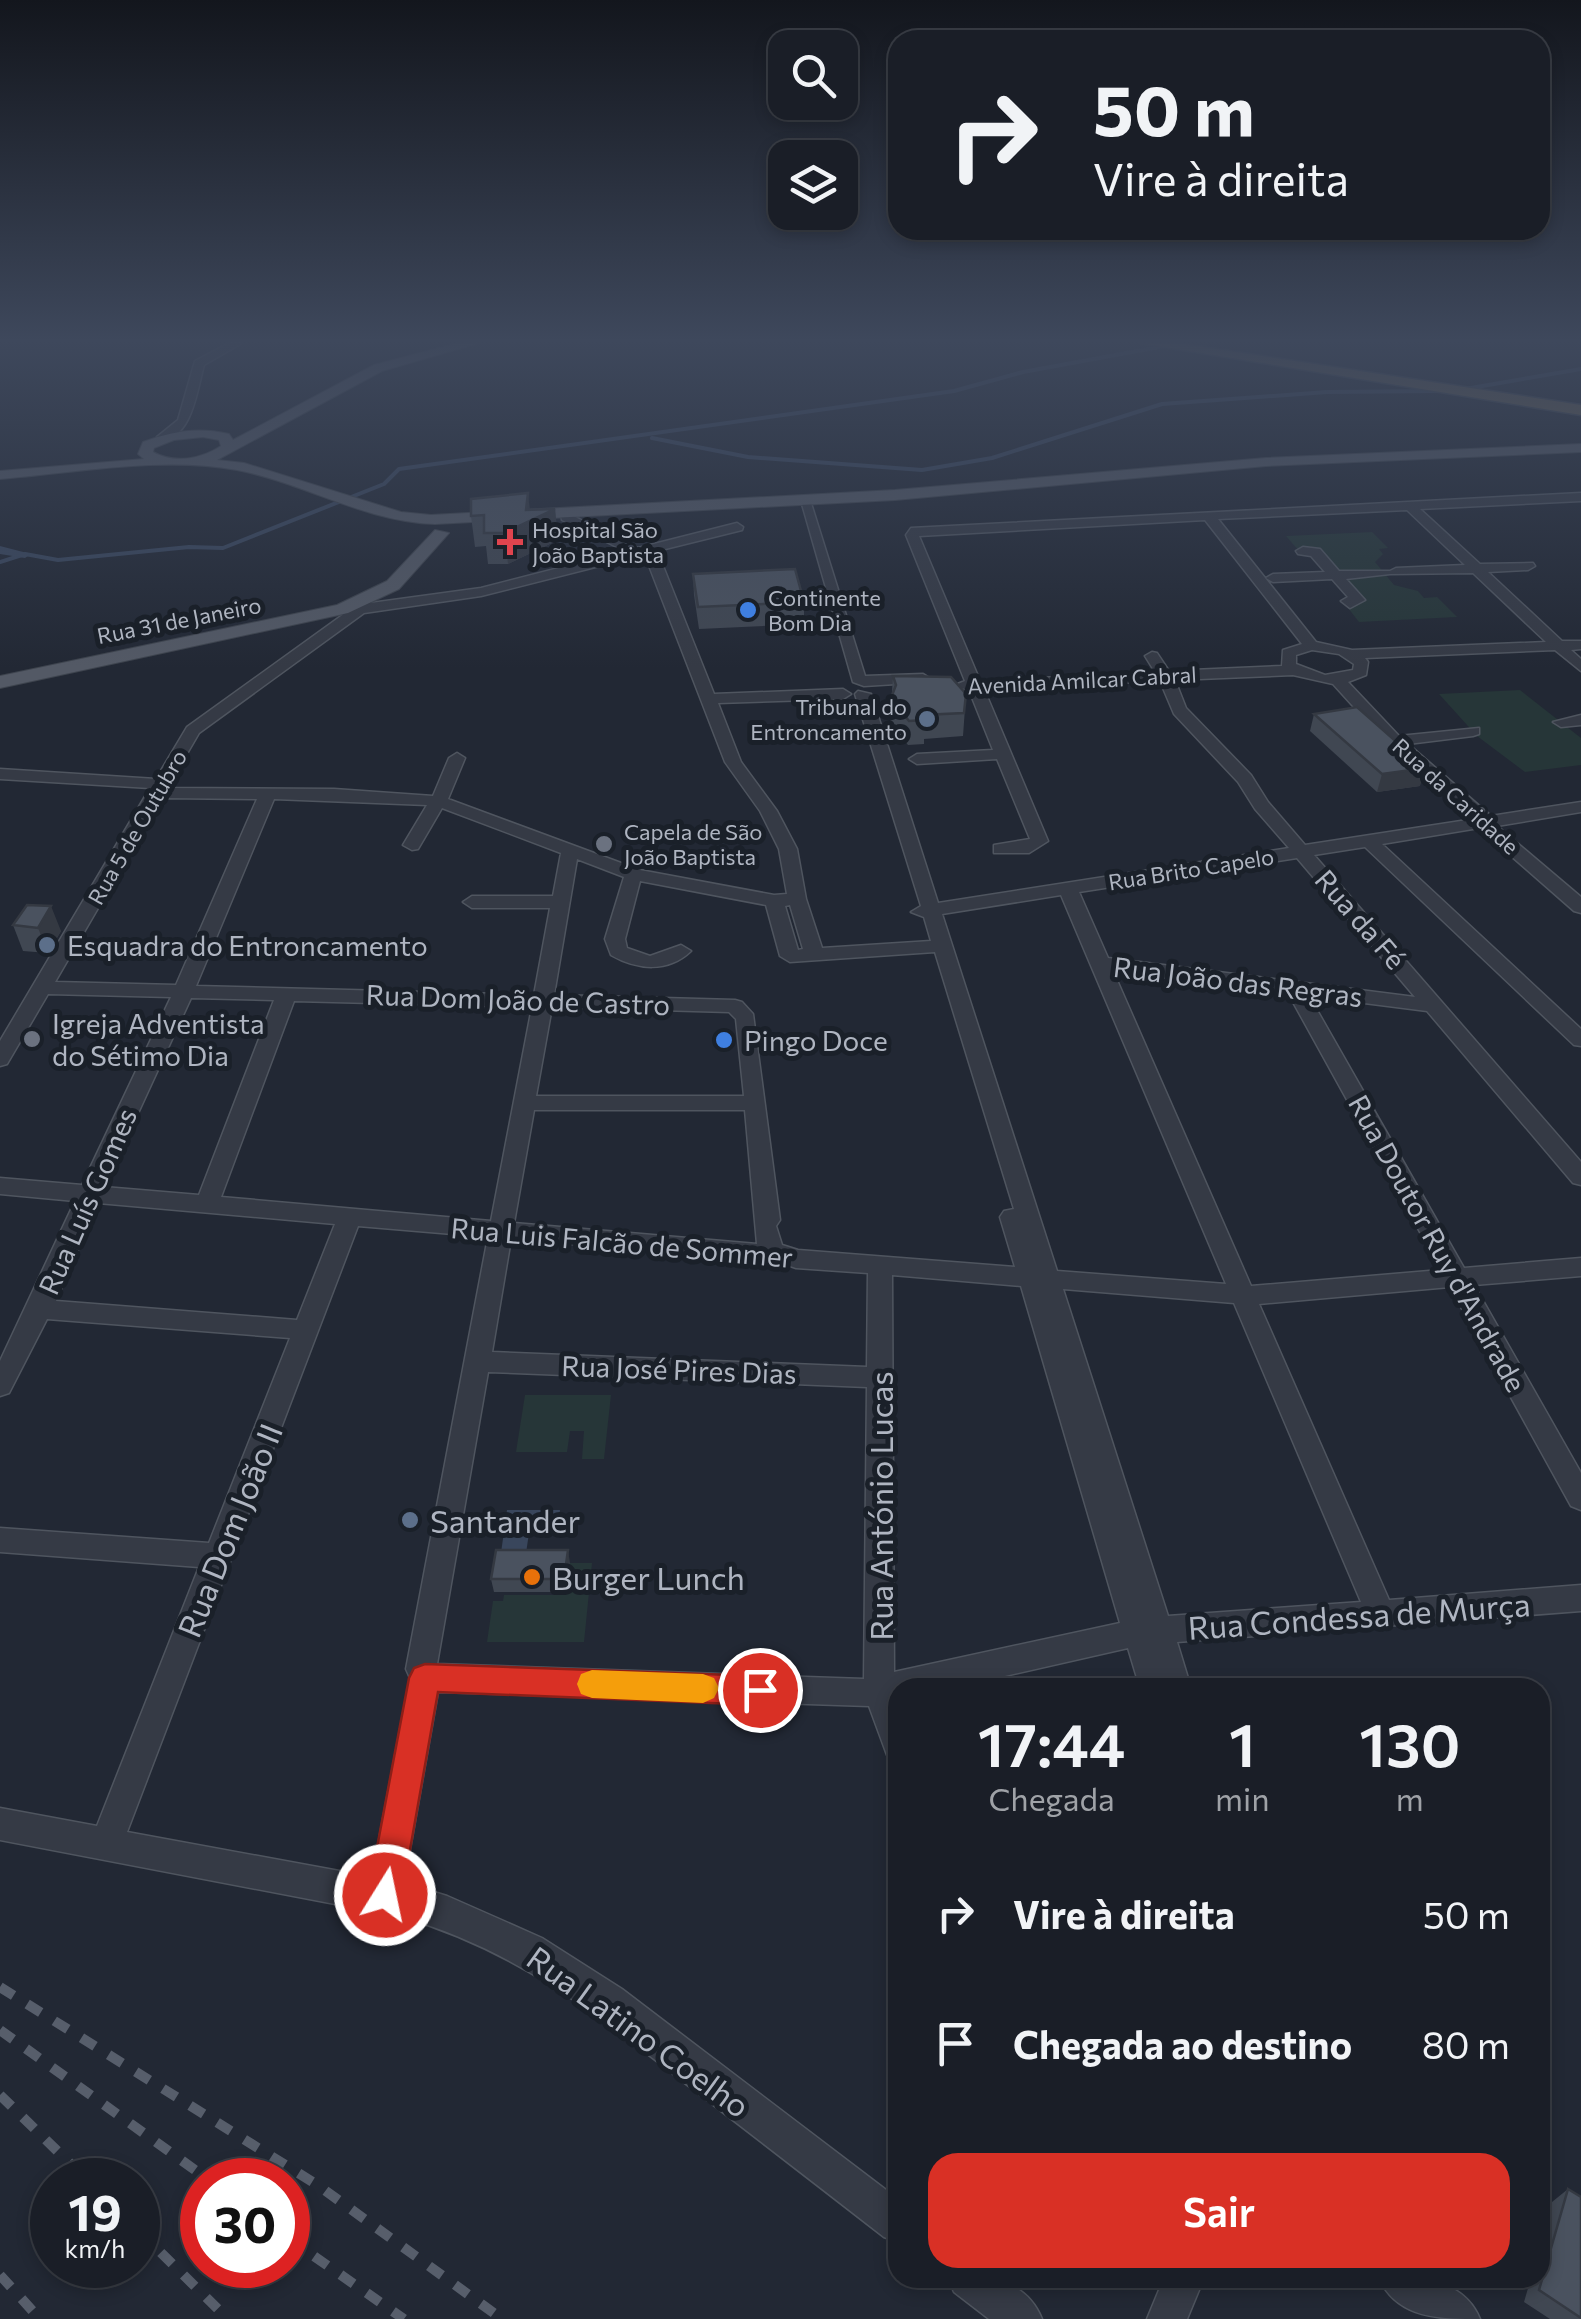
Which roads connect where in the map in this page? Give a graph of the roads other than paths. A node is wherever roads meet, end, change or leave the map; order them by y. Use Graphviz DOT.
graph roads {
  1 [pos="140,451"];
  2 [pos="147,451"];
  3 [pos="220,451"];
  4 [pos="227,451"];
  5 [pos="1509,451"];
  6 [pos="168,462"];
  7 [pos="188,462"];
  8 [pos="239,466"];
  9 [pos="90,469"];
  10 [pos="0,475"];
  11 [pos="1581,497"];
  12 [pos="349,501"];
  13 [pos="799,504"];
  14 [pos="1409,505"];
  15 [pos="564,512"];
  16 [pos="1208,514"];
  17 [pos="438,525"];
  18 [pos="737,528"];
  19 [pos="410,531"];
  20 [pos="1303,550"];
  21 [pos="642,552"];
  22 [pos="419,554"];
  23 [pos="1528,566"];
  24 [pos="1476,568"];
  25 [pos="1335,576"];
  26 [pos="1273,578"];
  27 [pos="363,604"];
  28 [pos="1350,604"];
  29 [pos="312,616"];
  30 [pos="332,629"];
  31 [pos="1581,645"];
  32 [pos="1311,646"];
  33 [pos="1568,651"];
  34 [pos="1357,661"];
  35 [pos="1290,664"];
  36 [pos="1158,667"];
  37 [pos="1581,668"];
  38 [pos="1337,679"];
  39 [pos="974,681"];
  40 [pos="0,682"];
  41 [pos="854,687"];
  42 [pos="708,694"];
  43 [pos="1581,720"];
  44 [pos="1561,722"];
  45 [pos="1473,731"];
  46 [pos="1395,741"];
  47 [pos="1005,754"];
  48 [pos="458,758"];
  49 [pos="918,759"];
  50 [pos="0,774"];
  51 [pos="158,788"];
  52 [pos="267,794"];
  53 [pos="438,801"];
  54 [pos="1581,807"];
  55 [pos="1482,823"];
  56 [pos="1369,841"];
  57 [pos="412,845"];
  58 [pos="1000,849"];
  59 [pos="1303,852"];
  60 [pos="568,861"];
  61 [pos="636,875"];
  62 [pos="1068,889"];
  63 [pos="1572,890"];
  64 [pos="796,899"];
  65 [pos="774,901"];
  66 [pos="472,902"];
  67 [pos="561,902"];
  68 [pos="1581,907"];
  69 [pos="926,912"];
  70 [pos="937,946"];
  71 [pos="681,951"];
  72 [pos="814,954"];
  73 [pos="1100,963"];
  74 [pos="45,988"];
  75 [pos="1295,988"];
  76 [pos="184,991"];
  77 [pos="287,993"];
  78 [pos="542,1000"];
  79 [pos="1436,1006"];
  80 [pos="1581,1040"];
  81 [pos="0,1059"];
  82 [pos="755,1103"];
  83 [pos="526,1104"];
  84 [pos="1581,1176"];
  85 [pos="0,1186"];
  86 [pos="91,1194"];
  87 [pos="207,1204"];
  88 [pos="350,1216"];
  89 [pos="502,1230"];
  90 [pos="774,1251"];
  91 [pos="880,1266"];
  92 [pos="1581,1266"];
  93 [pos="1039,1277"];
  94 [pos="1457,1277"];
  95 [pos="1243,1294"];
  96 [pos="40,1309"];
  97 [pos="306,1330"];
  98 [pos="478,1362"];
  99 [pos="880,1376"];
  100 [pos="0,1386"];
  101 [pos="1581,1498"];
  102 [pos="0,1540"];
  103 [pos="218,1556"];
  104 [pos="1581,1598"];
  105 [pos="1381,1614"];
  106 [pos="1148,1631"];
  107 [pos="425,1678"];
  108 [pos="935,1678"];
  109 [pos="1154,1678"];
  110 [pos="1171,1678"];
  111 [pos="888,1688"];
  112 [pos="880,1690"];
  113 [pos="888,1714"];
  114 [pos="0,1824"];
  115 [pos="106,1844"];
  116 [pos="385,1895"];
  117 [pos="888,2215"];
  118 [pos="981,2288"];
  119 [pos="1180,2288"];
  120 [pos="1414,2288"];
  121 [pos="1022,2319"];
  122 [pos="1166,2319"];
  123 [pos="1460,2319"];
  1 -- 9 [label="main road"];
  2 -- 6 [label="main road"];
  3 -- 7 [label="main road"];
  4 -- 8 [label="main road"];
  5 -- 13 [label="main road"];
  6 -- 7 [label="main road"];
  6 -- 9 [label="main road"];
  7 -- 8 [label="main road"];
  8 -- 12 [label="main road"];
  9 -- 10 [label="main road"];
  11 -- 14 [label="street"];
  12 -- 17 [label="main road"];
  12 -- 19 [label="main road"];
  13 -- 15 [label="main road"];
  13 -- 41 [label="street"];
  14 -- 16 [label="street"];
  14 -- 24 [label="street"];
  15 -- 17 [label="main road"];
  15 -- 21 [label="street"];
  16 -- 32 [label="street"];
  16 -- 39 [label="street"];
  17 -- 19 [label="main road"];
  17 -- 22 [label="main road, Rua 31 de Janeiro"];
  18 -- 21 [label="street"];
  19 -- 22 [label="main road"];
  20 -- 25 [label="street"];
  21 -- 27 [label="street"];
  21 -- 42 [label="street"];
  22 -- 27 [label="main road, Rua 31 de Janeiro"];
  23 -- 24 [label="street"];
  24 -- 25 [label="street"];
  24 -- 33 [label="street"];
  25 -- 26 [label="street"];
  25 -- 28 [label="street"];
  27 -- 29 [label="main road, Rua 31 de Janeiro"];
  27 -- 30 [label="street, Rua 5 de Outubro"];
  29 -- 30 [label="street"];
  29 -- 40 [label="main road, Rua 31 de Janeiro"];
  30 -- 51 [label="street, Rua 5 de Outubro"];
  31 -- 33 [label="street"];
  32 -- 34 [label="street"];
  32 -- 35 [label="street"];
  33 -- 34 [label="street"];
  33 -- 37 [label="street"];
  34 -- 38 [label="street"];
  35 -- 36 [label="street, Avenida Amilcar Cabral"];
  35 -- 38 [label="street"];
  36 -- 39 [label="street, Avenida Amilcar Cabral"];
  36 -- 59 [label="street, Rua da Fé"];
  38 -- 46 [label="street, Rua da Caridade"];
  39 -- 41 [label="street, Avenida Amilcar Cabral"];
  39 -- 47 [label="street"];
  41 -- 42 [label="street, Avenida Amilcar Cabral"];
  41 -- 69 [label="street"];
  42 -- 64 [label="street"];
  43 -- 44 [label="street"];
  45 -- 46 [label="street"];
  46 -- 55 [label="street, Rua da Caridade"];
  47 -- 49 [label="street"];
  47 -- 58 [label="street"];
  48 -- 53 [label="street"];
  50 -- 51 [label="street"];
  51 -- 52 [label="street"];
  51 -- 74 [label="street, Rua 5 de Outubro"];
  52 -- 53 [label="street"];
  52 -- 76 [label="street, Rua Luís Gomes"];
  53 -- 57 [label="street"];
  53 -- 60 [label="street"];
  54 -- 55 [label="street, Rua Brito Capelo"];
  55 -- 56 [label="street, Rua Brito Capelo"];
  55 -- 63 [label="street, Rua da Caridade"];
  56 -- 59 [label="street, Rua Brito Capelo"];
  56 -- 80 [label="street"];
  59 -- 62 [label="street, Rua Brito Capelo"];
  59 -- 79 [label="street, Rua da Fé"];
  60 -- 61 [label="street"];
  60 -- 67 [label="street"];
  61 -- 65 [label="street"];
  61 -- 71 [label="street"];
  62 -- 69 [label="street, Rua Brito Capelo"];
  62 -- 73 [label="street"];
  63 -- 68 [label="street, Rua da Caridade"];
  64 -- 65 [label="street"];
  64 -- 72 [label="street"];
  65 -- 72 [label="street"];
  66 -- 67 [label="street"];
  67 -- 78 [label="street"];
  69 -- 70 [label="street"];
  70 -- 72 [label="street"];
  70 -- 93 [label="street"];
  73 -- 75 [label="street, Rua João das Regras"];
  73 -- 95 [label="street"];
  74 -- 76 [label="street, Rua Dom João de Castro"];
  74 -- 81 [label="street, Rua 5 de Outubro"];
  75 -- 79 [label="street, Rua João das Regras"];
  75 -- 94 [label="street, Rua Doutor Ruy d'Andrade"];
  76 -- 77 [label="street, Rua Dom João de Castro"];
  76 -- 86 [label="street, Rua Luís Gomes"];
  77 -- 78 [label="street, Rua Dom João de Castro"];
  77 -- 87 [label="street"];
  78 -- 82 [label="street, Rua Dom João de Castro"];
  78 -- 83 [label="street"];
  79 -- 84 [label="street, Rua da Fé"];
  82 -- 83 [label="street"];
  82 -- 90 [label="street, Rua Dom João de Castro"];
  83 -- 89 [label="street"];
  85 -- 86 [label="street, Rua Luis Falcão de Sommer"];
  86 -- 87 [label="street, Rua Luis Falcão de Sommer"];
  86 -- 96 [label="street, Rua Luís Gomes"];
  87 -- 88 [label="street, Rua Luis Falcão de Sommer"];
  88 -- 89 [label="street, Rua Luis Falcão de Sommer"];
  88 -- 97 [label="street, Rua Dom João II"];
  89 -- 90 [label="street, Rua Luis Falcão de Sommer"];
  89 -- 98 [label="street"];
  90 -- 91 [label="street, Rua Luis Falcão de Sommer"];
  91 -- 93 [label="street, Rua Luis Falcão de Sommer"];
  91 -- 99 [label="street, Rua António Lucas"];
  92 -- 94 [label="street, Rua Luis Falcão de Sommer"];
  93 -- 95 [label="street, Rua Luis Falcão de Sommer"];
  93 -- 106 [label="street"];
  94 -- 95 [label="street, Rua Luis Falcão de Sommer"];
  94 -- 101 [label="street, Rua Doutor Ruy d'Andrade"];
  95 -- 105 [label="street"];
  96 -- 97 [label="street"];
  96 -- 100 [label="street, Rua Luís Gomes"];
  97 -- 103 [label="street, Rua Dom João II"];
  98 -- 99 [label="street, Rua José Pires Dias"];
  98 -- 107 [label="street"];
  99 -- 112 [label="street, Rua António Lucas"];
  102 -- 103 [label="street"];
  103 -- 115 [label="street, Rua Dom João II"];
  104 -- 105 [label="street, Rua Condessa de Murça"];
  105 -- 106 [label="street, Rua Condessa de Murça"];
  106 -- 108 [label="street, Rua Condessa de Murça"];
  106 -- 109 [label="street"];
  106 -- 110 [label="street"];
  107 -- 112 [label="street, Rua Condessa de Murça"];
  107 -- 116 [label="street"];
  111 -- 112 [label="street, Rua Condessa de Murça"];
  112 -- 113 [label="street, Rua António Lucas"];
  114 -- 115 [label="street, Rua Latino Coelho"];
  115 -- 116 [label="street, Rua Latino Coelho"];
  116 -- 117 [label="street, Rua Latino Coelho"];
  118 -- 121 [label="street"];
  119 -- 122 [label="street"];
  120 -- 123 [label="street"];
}
